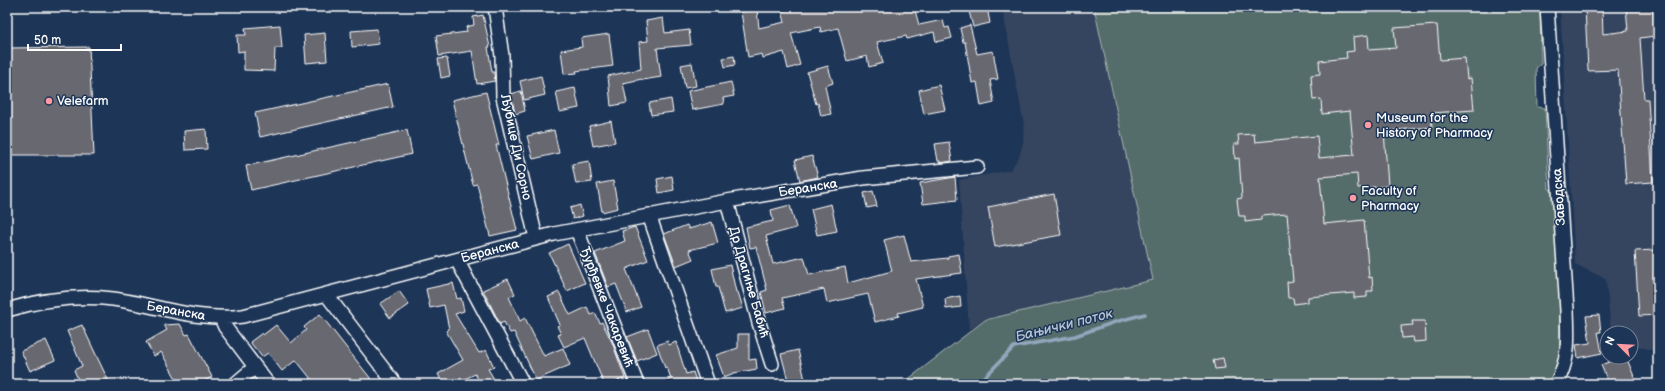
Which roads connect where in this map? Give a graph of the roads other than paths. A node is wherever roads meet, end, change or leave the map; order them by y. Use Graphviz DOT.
graph roads {
  1 [pos="495,7"];
  2 [pos="1547,7"];
  3 [pos="977,167"];
  4 [pos="727,201"];
  5 [pos="649,215"];
  6 [pos="577,230"];
  7 [pos="536,238"];
  8 [pos="456,260"];
  9 [pos="326,294"];
  10 [pos="7,310"];
  11 [pos="221,318"];
  12 [pos="772,364"];
  13 [pos="255,367"];
  14 [pos="235,384"];
  15 [pos="268,384"];
  16 [pos="395,384"];
  17 [pos="523,384"];
  18 [pos="637,384"];
  19 [pos="708,384"];
  20 [pos="1556,384"];
  1 -- 7 [label="street, Љубице Ди Сорно"];
  2 -- 20 [label="street, Заводска"];
  3 -- 4 [label="street, Беранска"];
  4 -- 5 [label="street, Беранска"];
  4 -- 12 [label="street, Др Драгиње Бабић"];
  5 -- 6 [label="street, Беранска"];
  5 -- 19 [label="street"];
  6 -- 7 [label="street, Беранска"];
  6 -- 18 [label="street, Ђурђевке Чакаревић"];
  7 -- 8 [label="street, Беранска"];
  8 -- 9 [label="street, Беранска"];
  8 -- 17 [label="street"];
  9 -- 11 [label="street, Беранска"];
  9 -- 16 [label="street"];
  10 -- 11 [label="street, Беранска"];
  11 -- 13 [label="street"];
  13 -- 14 [label="street"];
  13 -- 15 [label="street"];
}
